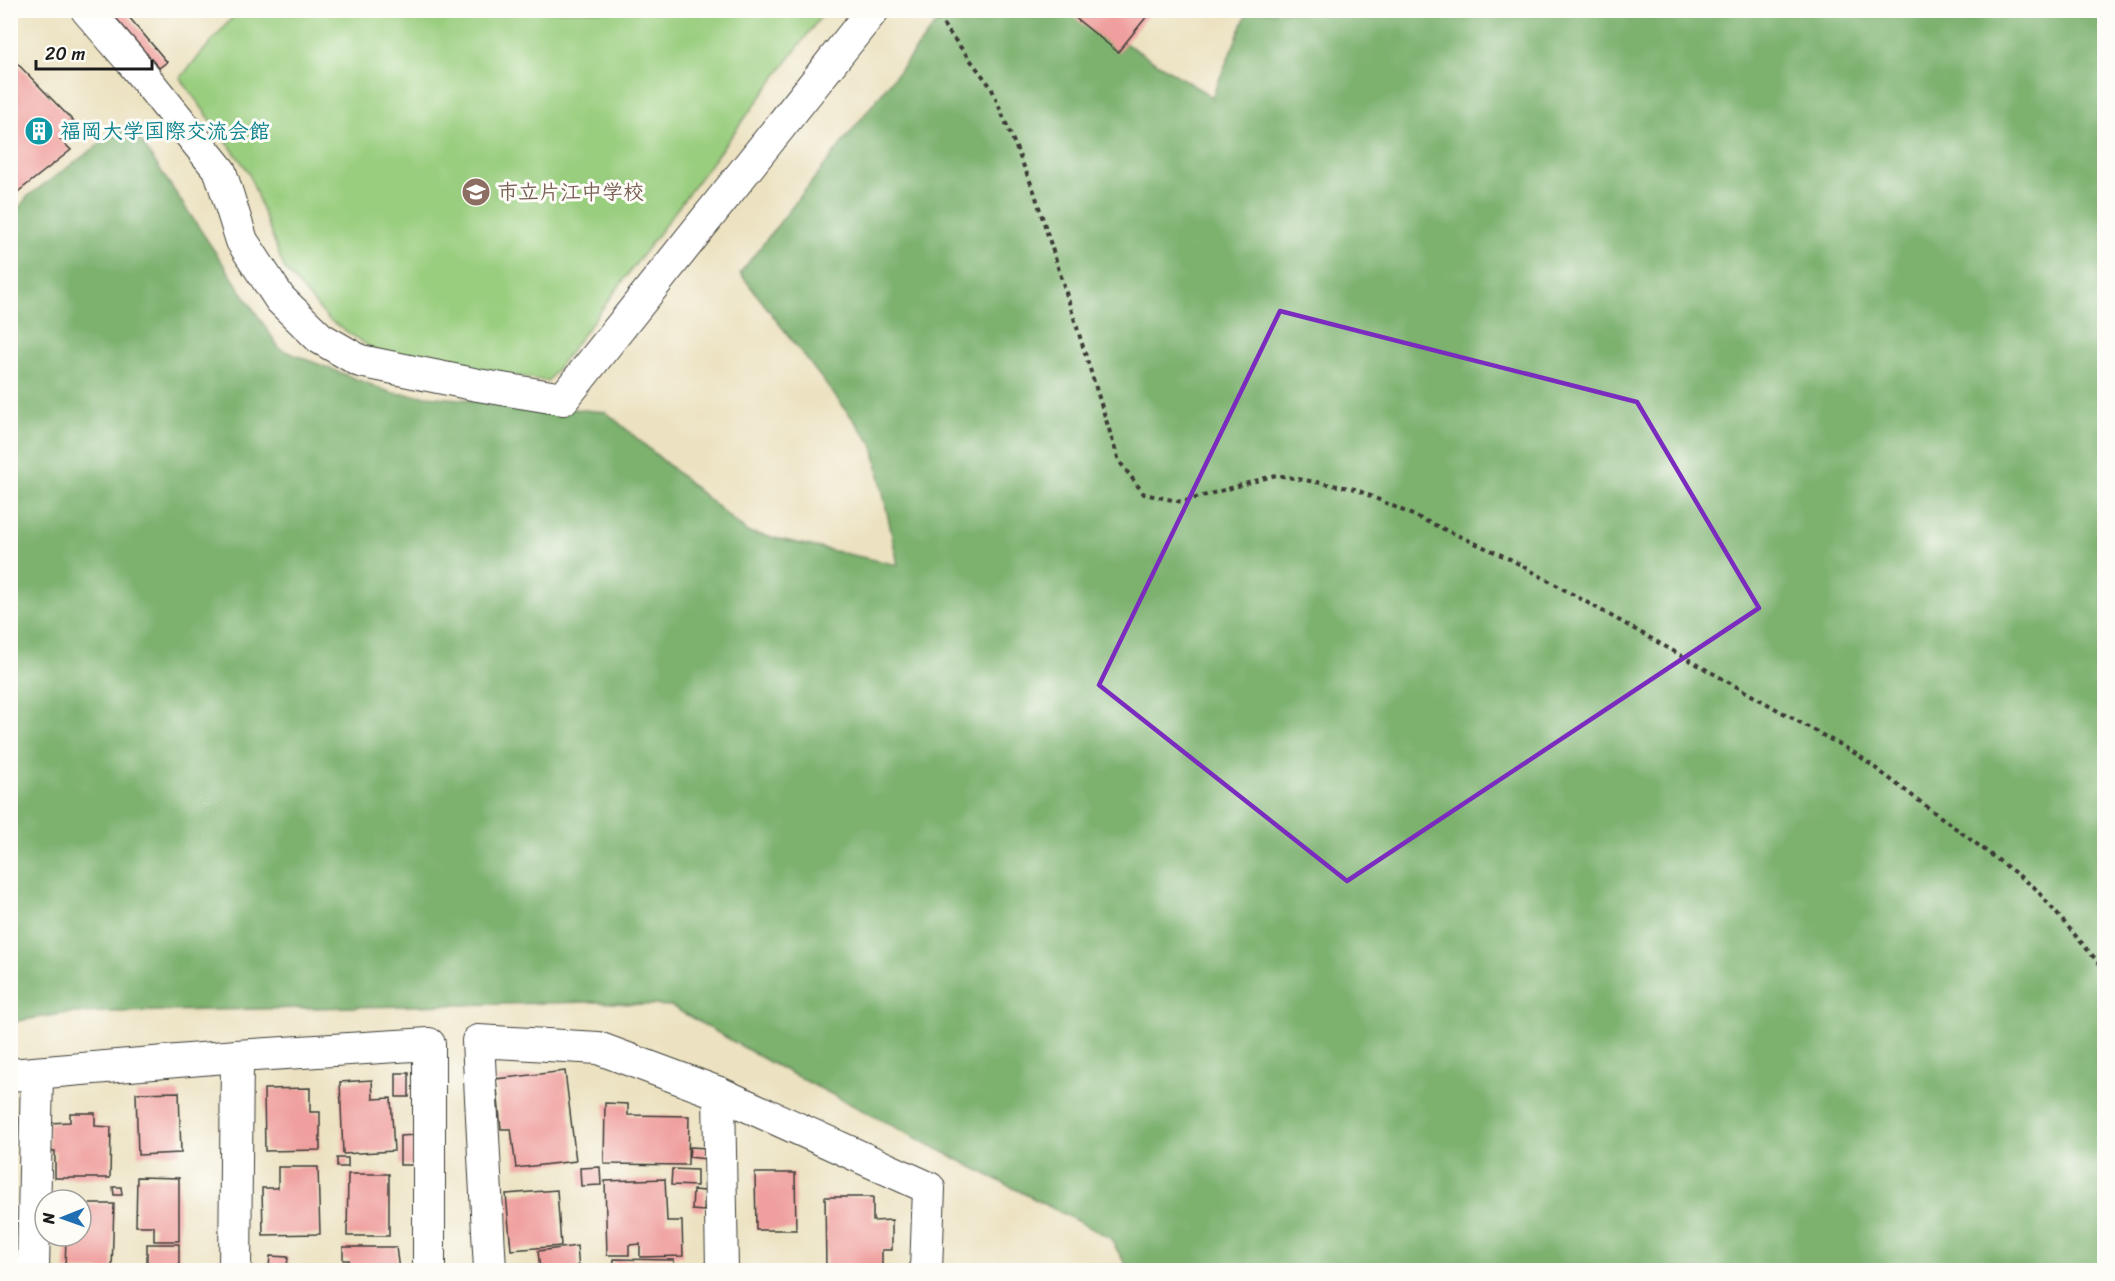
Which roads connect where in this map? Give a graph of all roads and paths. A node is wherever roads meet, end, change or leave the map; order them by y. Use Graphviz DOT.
graph roads {
  1 [pos="87,10"];
  2 [pos="873,10"];
  3 [pos="932,10"];
  4 [pos="2104,969"];
  5 [pos="237,1056"];
  6 [pos="24,1074"];
  7 [pos="719,1094"];
  8 [pos="33,1270"];
  9 [pos="235,1270"];
  10 [pos="429,1270"];
  11 [pos="490,1270"];
  12 [pos="722,1270"];
  13 [pos="927,1270"];
  1 -- 2 [label="street"];
  3 -- 4 [label="path"];
  5 -- 6 [label="street"];
  5 -- 9 [label="street"];
  5 -- 10 [label="street"];
  6 -- 8 [label="street"];
  7 -- 11 [label="street"];
  7 -- 12 [label="street"];
  7 -- 13 [label="street"];
}
